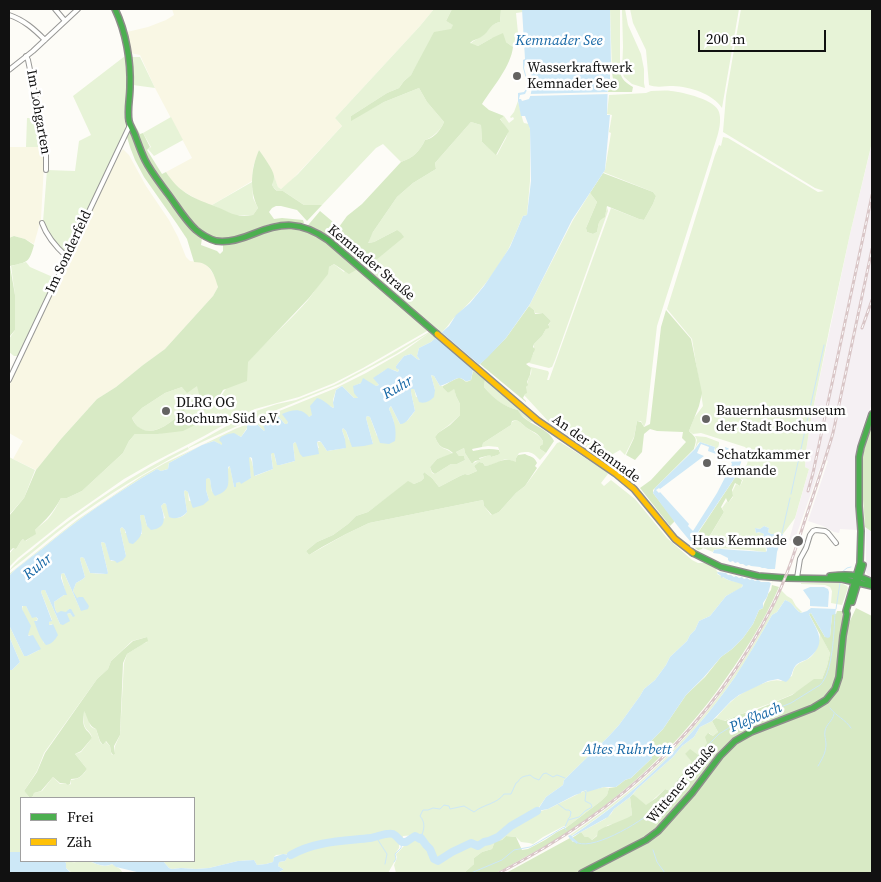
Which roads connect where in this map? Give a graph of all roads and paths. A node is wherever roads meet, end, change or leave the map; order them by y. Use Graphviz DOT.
graph roads {
  1 [pos="55,9"];
  2 [pos="78,9"];
  3 [pos="115,9"];
  4 [pos="9,15"];
  5 [pos="65,21"];
  6 [pos="45,40"];
  7 [pos="26,56"];
  8 [pos="9,70"];
  9 [pos="130,125"];
  10 [pos="46,170"];
  11 [pos="42,222"];
  12 [pos="67,257"];
  13 [pos="487,377"];
  14 [pos="9,380"];
  15 [pos="872,414"];
  16 [pos="836,543"];
  17 [pos="858,575"];
  18 [pos="797,578"];
  19 [pos="820,578"];
  20 [pos="872,582"];
  21 [pos="857,583"];
  22 [pos="872,586"];
  23 [pos="582,873"];
  1 -- 5 [label="street"];
  2 -- 5 [label="street"];
  3 -- 9 [label="main road, Kemnader Straße"];
  4 -- 6 [label="street"];
  5 -- 6 [label="street"];
  6 -- 7 [label="street"];
  7 -- 8 [label="street"];
  7 -- 10 [label="street, Im Lohgarten"];
  9 -- 12 [label="street, Im Sonderfeld"];
  9 -- 13 [label="main road, Kemnader Straße"];
  11 -- 12 [label="street"];
  12 -- 14 [label="street, Im Sonderfeld"];
  13 -- 18 [label="main road, An der Kemnade"];
  15 -- 17 [label="main road, Wittener Straße"];
  16 -- 18 [label="street"];
  17 -- 19 [label="main road, An der Kemnade"];
  17 -- 20 [label="main road"];
  17 -- 21 [label="main road, Wittener Straße"];
  18 -- 19 [label="main road, An der Kemnade"];
  19 -- 21 [label="main road, An der Kemnade"];
  21 -- 22 [label="main road, An der Kemnade"];
  21 -- 23 [label="main road, Wittener Straße"];
}
